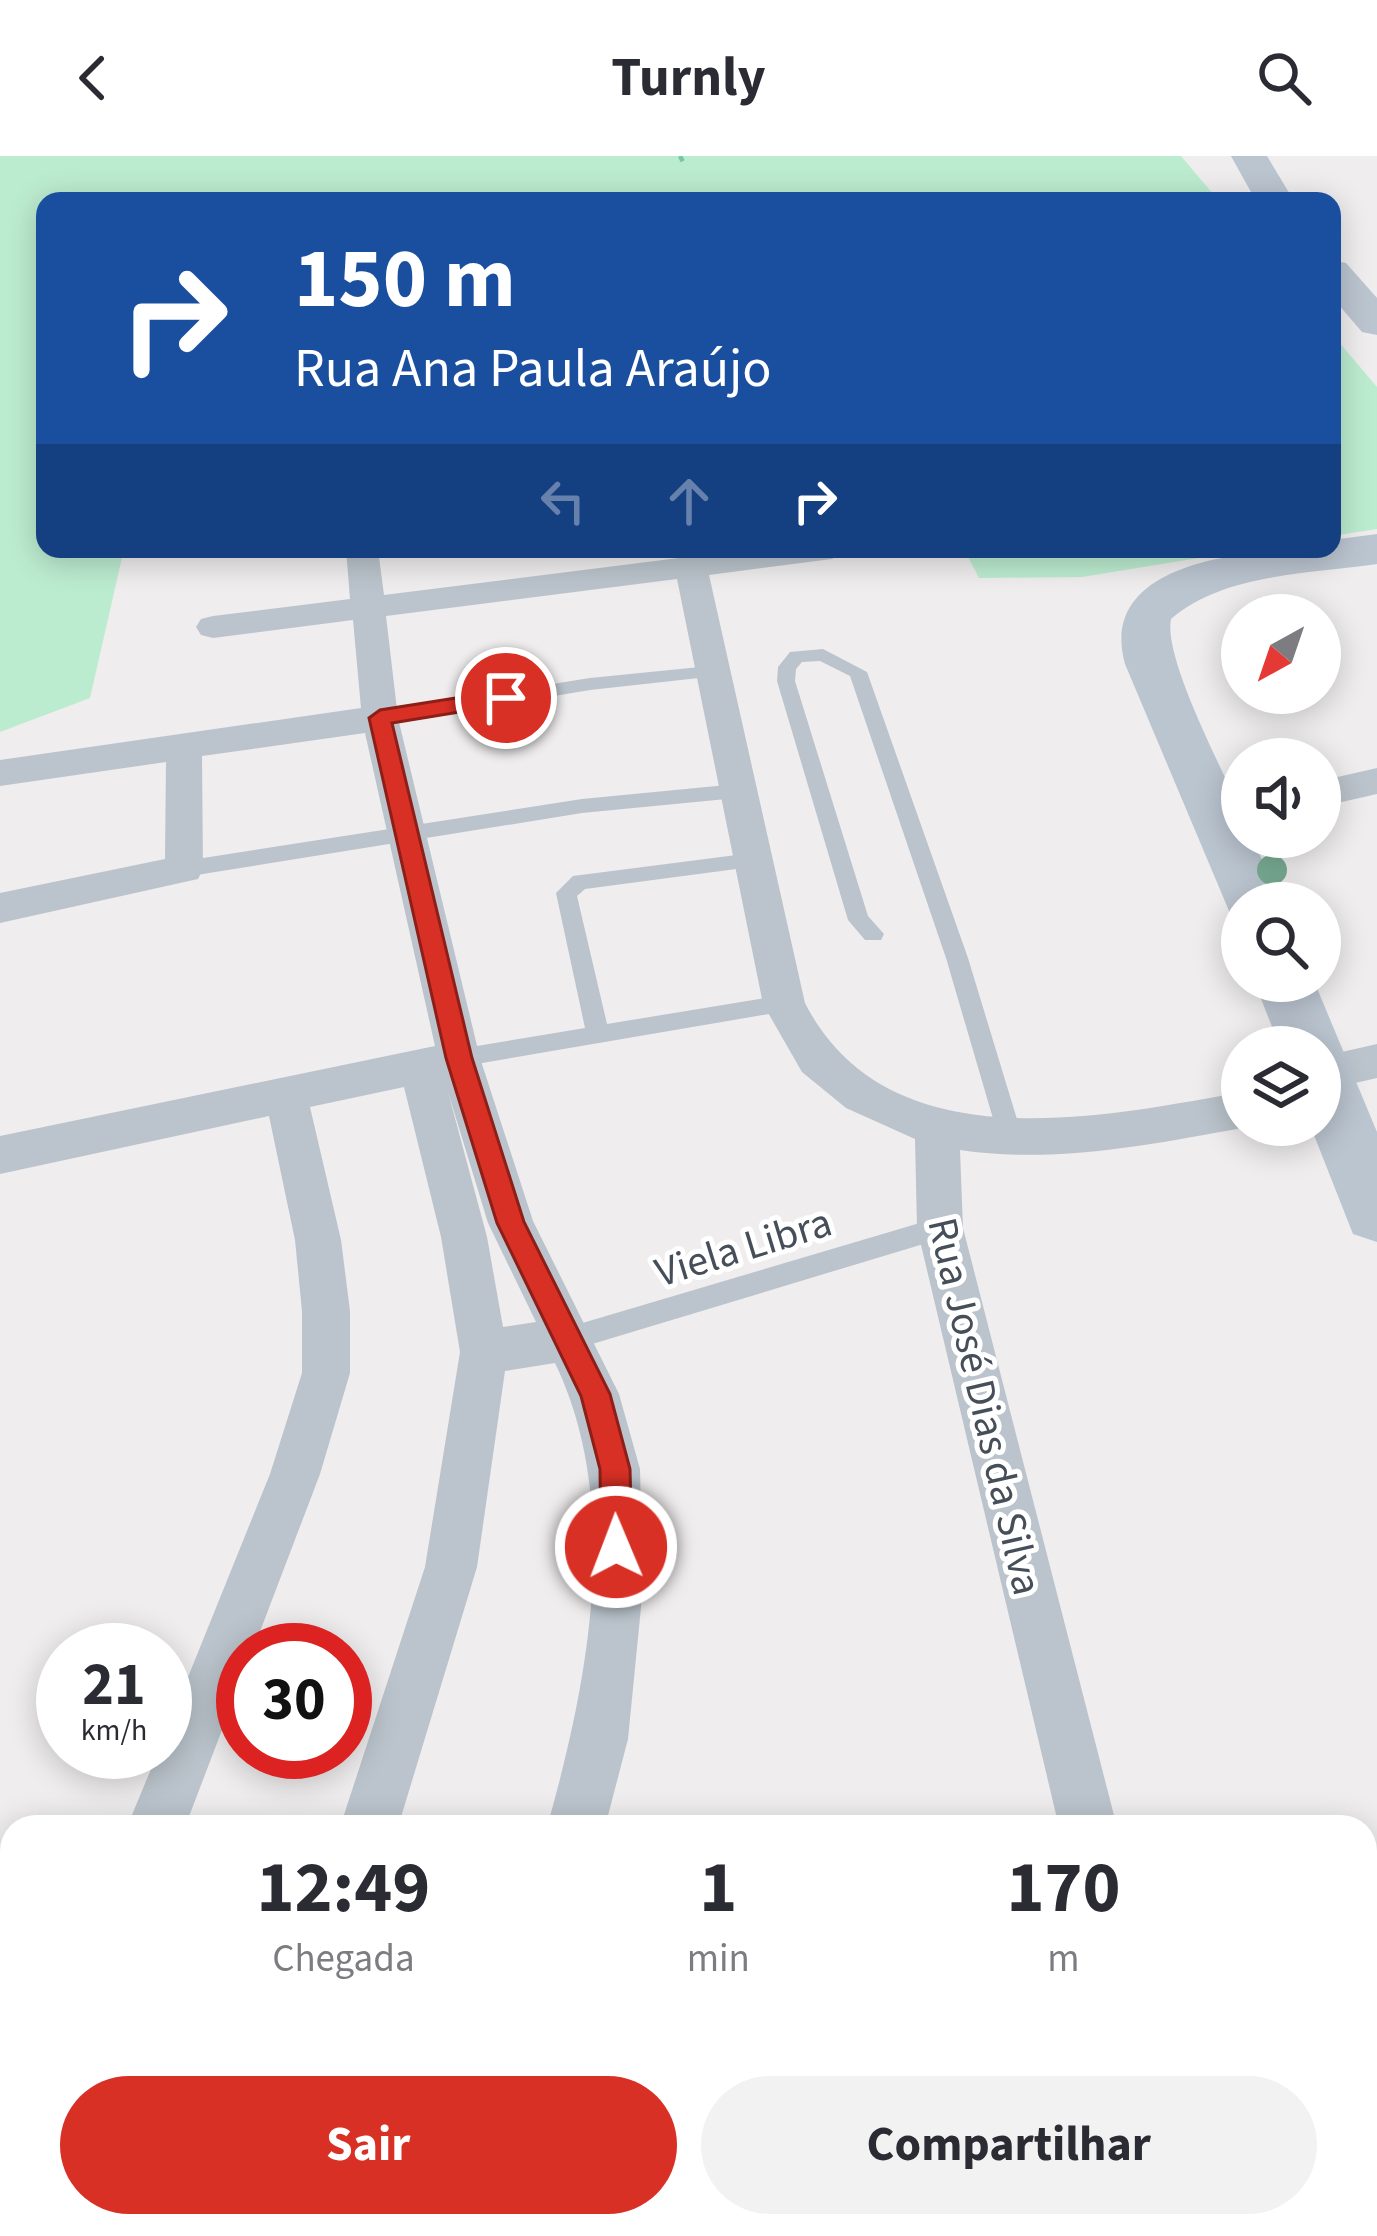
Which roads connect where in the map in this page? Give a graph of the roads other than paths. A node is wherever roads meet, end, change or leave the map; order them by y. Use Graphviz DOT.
graph roads {
  1 [pos="1249,156"];
  2 [pos="1270,192"];
  3 [pos="1341,282"];
  4 [pos="1377,323"];
  5 [pos="1377,549"];
  6 [pos="1341,555"];
  7 [pos="363,558"];
  8 [pos="757,558"];
  9 [pos="1326,558"];
  10 [pos="691,566"];
  11 [pos="368,608"];
  12 [pos="213,627"];
  13 [pos="710,672"];
  14 [pos="380,718"];
  15 [pos="184,745"];
  16 [pos="0,773"];
  17 [pos="1377,782"];
  18 [pos="1341,790"];
  19 [pos="737,791"];
  20 [pos="1221,797"];
  21 [pos="408,837"];
  22 [pos="752,861"];
  23 [pos="184,869"];
  24 [pos="0,908"];
  25 [pos="873,934"];
  26 [pos="784,1004"];
  27 [pos="598,1035"];
  28 [pos="439,1062"];
  29 [pos="286,1096"];
  30 [pos="1341,1106"];
  31 [pos="1221,1113"];
  32 [pos="937,1126"];
  33 [pos="1011,1138"];
  34 [pos="0,1155"];
  35 [pos="1377,1213"];
  36 [pos="940,1228"];
  37 [pos="569,1339"];
  38 [pos="484,1352"];
  39 [pos="161,1815"];
  40 [pos="373,1815"];
  41 [pos="579,1815"];
  42 [pos="1085,1815"];
  1 -- 2 [label="street"];
  3 -- 4 [label="street"];
  5 -- 6 [label="street"];
  7 -- 11 [label="street"];
  8 -- 10 [label="street"];
  9 -- 20 [label="street"];
  10 -- 11 [label="street"];
  10 -- 13 [label="street"];
  11 -- 12 [label="street"];
  11 -- 14 [label="street"];
  13 -- 14 [label="lane"];
  13 -- 19 [label="street"];
  14 -- 15 [label="street"];
  14 -- 21 [label="street"];
  15 -- 16 [label="street"];
  15 -- 23 [label="street"];
  17 -- 18 [label="street"];
  19 -- 21 [label="lane"];
  19 -- 22 [label="street"];
  21 -- 23 [label="lane"];
  21 -- 28 [label="street"];
  22 -- 26 [label="street"];
  22 -- 27 [label="lane"];
  23 -- 24 [label="street"];
  25 -- 33 [label="lane"];
  26 -- 27 [label="lane"];
  26 -- 32 [label="street"];
  27 -- 28 [label="lane"];
  28 -- 29 [label="street"];
  28 -- 37 [label="street"];
  28 -- 38 [label="street"];
  29 -- 34 [label="street"];
  29 -- 39 [label="street"];
  30 -- 35 [label="street"];
  31 -- 33 [label="street"];
  32 -- 33 [label="street"];
  32 -- 36 [label="street, Rua José Dias da Silva"];
  36 -- 37 [label="lane, Viela Libra"];
  36 -- 42 [label="street, Rua José Dias da Silva"];
  37 -- 38 [label="street"];
  37 -- 41 [label="street"];
  38 -- 40 [label="street"];
}
